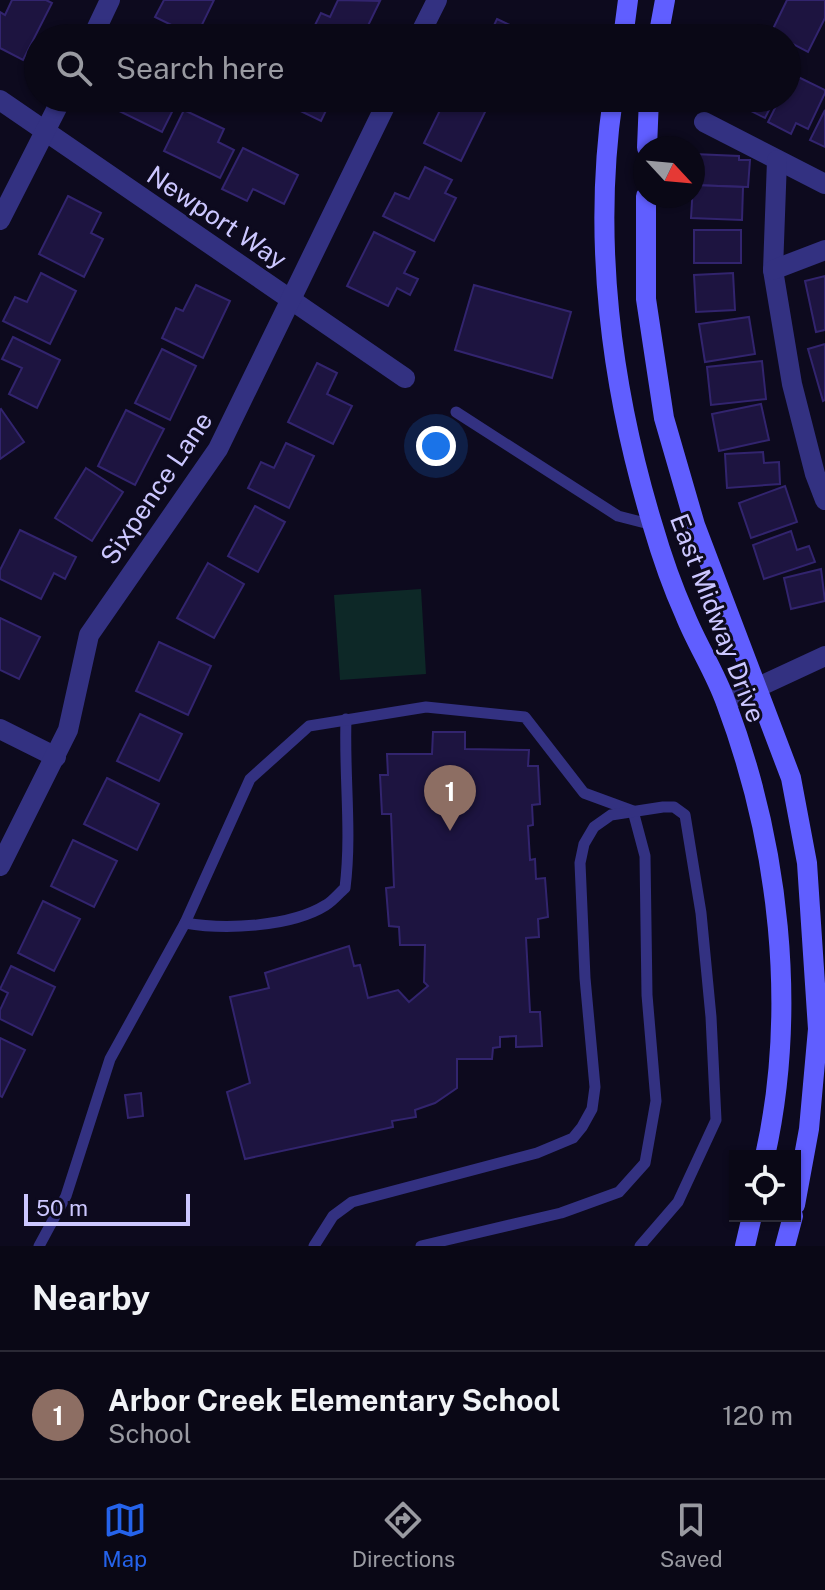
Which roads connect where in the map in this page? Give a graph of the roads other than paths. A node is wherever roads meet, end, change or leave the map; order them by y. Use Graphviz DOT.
graph roads {
  1 [pos="110,0"];
  2 [pos="437,0"];
  3 [pos="628,0"];
  4 [pos="665,0"];
  5 [pos="99,24"];
  6 [pos="425,24"];
  7 [pos="625,24"];
  8 [pos="661,24"];
  9 [pos="0,100"];
  10 [pos="55,112"];
  11 [pos="382,112"];
  12 [pos="612,112"];
  13 [pos="648,112"];
  14 [pos="704,122"];
  15 [pos="46,131"];
  16 [pos="647,136"];
  17 [pos="777,160"];
  18 [pos="825,184"];
  19 [pos="646,208"];
  20 [pos="0,220"];
  21 [pos="825,250"];
  22 [pos="773,270"];
  23 [pos="291,299"];
  24 [pos="405,378"];
  25 [pos="456,412"];
  26 [pos="825,500"];
  27 [pos="653,525"];
  28 [pos="825,656"];
  29 [pos="758,688"];
  30 [pos="726,702"];
  31 [pos="346,719"];
  32 [pos="0,729"];
  33 [pos="56,757"];
  34 [pos="633,811"];
  35 [pos="0,866"];
  36 [pos="185,923"];
  37 [pos="766,1150"];
  38 [pos="801,1172"];
  39 [pos="751,1222"];
  40 [pos="791,1222"];
  41 [pos="39,1246"];
  42 [pos="314,1246"];
  43 [pos="421,1246"];
  44 [pos="640,1246"];
  45 [pos="745,1246"];
  46 [pos="785,1246"];
  1 -- 5 [label="street"];
  2 -- 6 [label="street"];
  3 -- 7 [label="main road"];
  4 -- 8 [label="main road"];
  9 -- 15 [label="street, Newport Way"];
  10 -- 15 [label="street"];
  11 -- 23 [label="street, Sixpence Lane"];
  12 -- 27 [label="main road, East Midway Drive"];
  13 -- 16 [label="main road"];
  14 -- 17 [label="street"];
  15 -- 20 [label="street"];
  15 -- 23 [label="street, Newport Way"];
  17 -- 18 [label="street"];
  17 -- 22 [label="street"];
  19 -- 29 [label="main road, East Midway Drive"];
  21 -- 22 [label="street"];
  22 -- 26 [label="street"];
  23 -- 24 [label="street, Newport Way"];
  23 -- 33 [label="street, Sixpence Lane"];
  25 -- 27 [label="lane"];
  27 -- 30 [label="main road, East Midway Drive"];
  28 -- 29 [label="street"];
  29 -- 30 [label="street"];
  29 -- 38 [label="main road, East Midway Drive"];
  30 -- 37 [label="main road, East Midway Drive"];
  31 -- 34 [label="lane"];
  31 -- 36 [label="lane"];
  31 -- 36 [label="lane"];
  32 -- 33 [label="street"];
  33 -- 35 [label="street, Sixpence Lane"];
  34 -- 42 [label="lane"];
  34 -- 43 [label="lane"];
  34 -- 44 [label="lane"];
  36 -- 41 [label="lane"];
  39 -- 45 [label="main road"];
  40 -- 46 [label="main road"];
}
